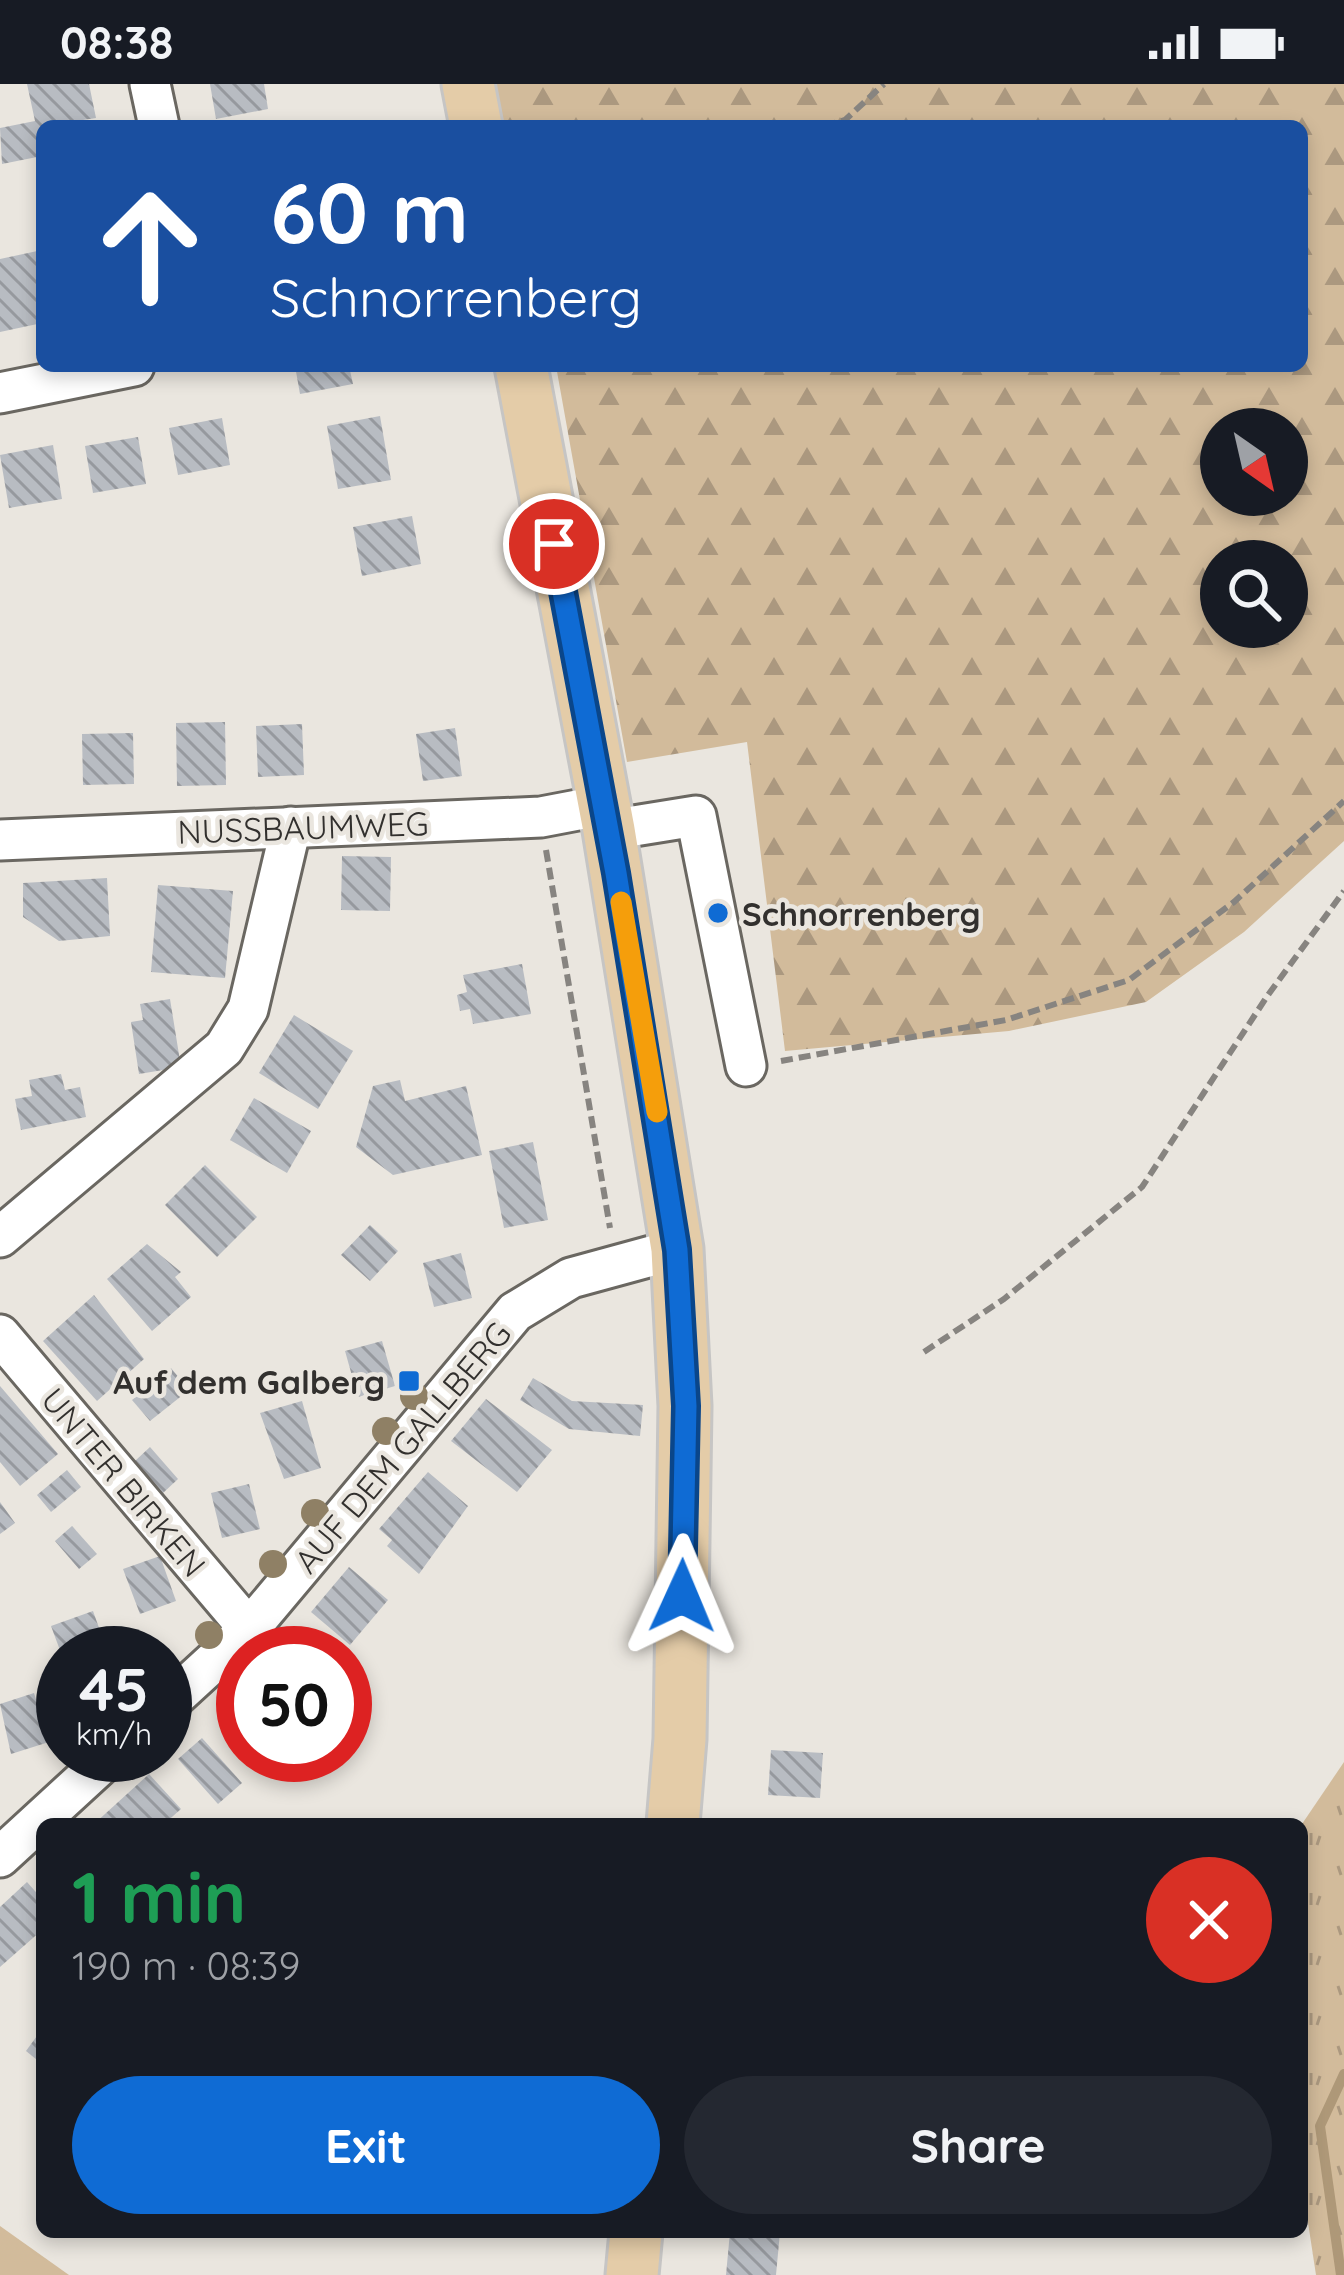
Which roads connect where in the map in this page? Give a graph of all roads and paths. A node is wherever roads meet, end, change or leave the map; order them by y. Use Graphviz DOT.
graph roads {
  1 [pos="151,84"];
  2 [pos="468,84"];
  3 [pos="884,84"];
  4 [pos="158,120"];
  5 [pos="475,120"];
  6 [pos="845,120"];
  7 [pos="104,372"];
  8 [pos="522,372"];
  9 [pos="0,393"];
  10 [pos="1344,801"];
  11 [pos="541,817"];
  12 [pos="606,817"];
  13 [pos="291,826"];
  14 [pos="0,840"];
  15 [pos="1344,891"];
  16 [pos="746,1066"];
  17 [pos="0,1237"];
  18 [pos="677,1250"];
  19 [pos="614,1267"];
  20 [pos="0,1335"];
  21 [pos="925,1352"];
  22 [pos="246,1626"];
  23 [pos="252,1626"];
  24 [pos="216,1659"];
  25 [pos="192,1681"];
  26 [pos="82,1782"];
  27 [pos="42,1818"];
  28 [pos="673,1818"];
  29 [pos="36,1824"];
  30 [pos="0,1857"];
  31 [pos="635,2238"];
  32 [pos="632,2275"];
  1 -- 4 [label="street"];
  2 -- 5 [label="main road"];
  3 -- 6 [label="path"];
  7 -- 9 [label="street"];
  8 -- 12 [label="main road"];
  10 -- 16 [label="path"];
  11 -- 12 [label="street, NUSSBAUMWEG"];
  11 -- 13 [label="street, NUSSBAUMWEG"];
  11 -- 19 [label="path"];
  12 -- 16 [label="street, NUSSBAUMWEG"];
  12 -- 18 [label="main road"];
  13 -- 14 [label="street, NUSSBAUMWEG"];
  13 -- 17 [label="street"];
  15 -- 21 [label="path"];
  18 -- 19 [label="street, AUF DEM GALLBERG"];
  18 -- 28 [label="main road"];
  19 -- 23 [label="street, AUF DEM GALLBERG"];
  20 -- 22 [label="street, UNTER BIRKEN"];
  24 -- 25 [label="street, AUF DEM GALLBERG"];
  26 -- 27 [label="street"];
  29 -- 30 [label="street"];
  31 -- 32 [label="main road"];
}
